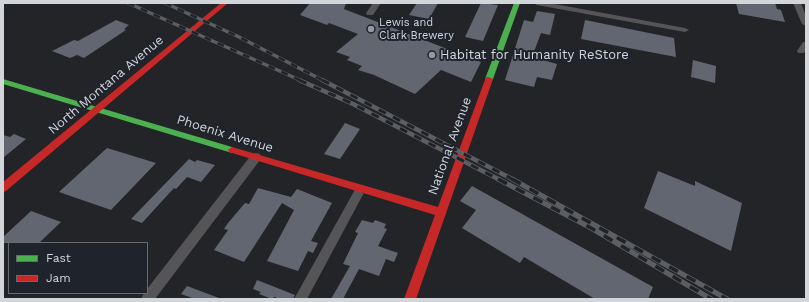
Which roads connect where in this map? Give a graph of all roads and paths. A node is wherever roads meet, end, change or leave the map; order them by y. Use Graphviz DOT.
graph roads {
  1 [pos="225,3"];
  2 [pos="377,3"];
  3 [pos="517,3"];
  4 [pos="536,3"];
  5 [pos="797,3"];
  6 [pos="370,13"];
  7 [pos="806,24"];
  8 [pos="685,30"];
  9 [pos="806,44"];
  10 [pos="801,51"];
  11 [pos="3,81"];
  12 [pos="97,110"];
  13 [pos="256,157"];
  14 [pos="3,188"];
  15 [pos="361,189"];
  16 [pos="440,212"];
  17 [pos="147,299"];
  18 [pos="300,299"];
  19 [pos="410,299"];
  1 -- 12 [label="street, North Montana Avenue"];
  2 -- 6 [label="street"];
  3 -- 16 [label="street, National Avenue"];
  4 -- 8 [label="street"];
  5 -- 7 [label="street"];
  9 -- 10 [label="street"];
  11 -- 12 [label="street, Phoenix Avenue"];
  12 -- 13 [label="street, Phoenix Avenue"];
  12 -- 14 [label="street, North Montana Avenue"];
  13 -- 15 [label="street, Phoenix Avenue"];
  13 -- 17 [label="street"];
  15 -- 16 [label="street, Phoenix Avenue"];
  15 -- 18 [label="street"];
  16 -- 19 [label="street, National Avenue"];
}
